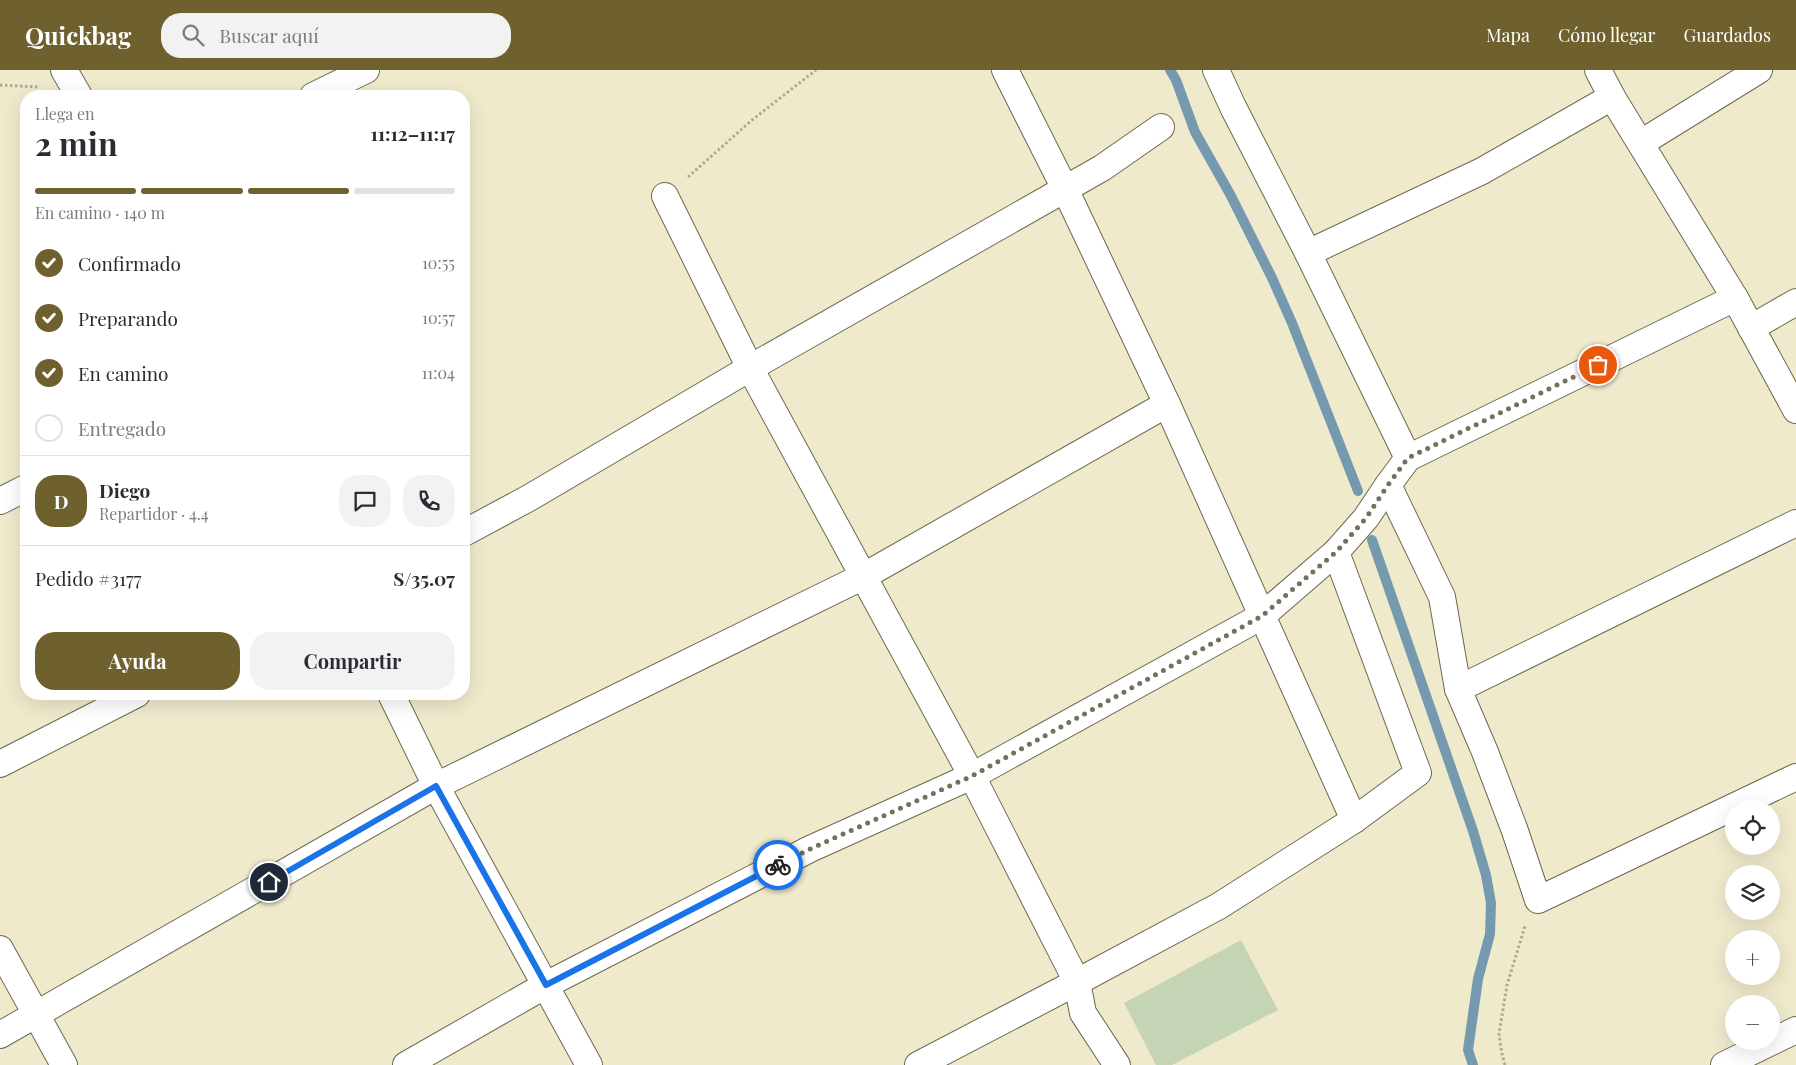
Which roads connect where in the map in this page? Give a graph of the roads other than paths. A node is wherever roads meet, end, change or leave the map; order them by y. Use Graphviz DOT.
graph roads {
  1 [pos="64,70"];
  2 [pos="366,70"];
  3 [pos="1005,70"];
  4 [pos="1216,70"];
  5 [pos="1598,70"];
  6 [pos="1759,70"];
  7 [pos="76,90"];
  8 [pos="326,90"];
  9 [pos="1612,97"];
  10 [pos="1161,127"];
  11 [pos="1641,143"];
  12 [pos="1066,189"];
  13 [pos="665,196"];
  14 [pos="1308,253"];
  15 [pos="1735,298"];
  16 [pos="1796,302"];
  17 [pos="1751,328"];
  18 [pos="750,368"];
  19 [pos="1167,404"];
  20 [pos="1796,410"];
  21 [pos="1408,458"];
  22 [pos="1388,485"];
  23 [pos="20,491"];
  24 [pos="0,501"];
  25 [pos="1796,522"];
  26 [pos="470,529"];
  27 [pos="1336,552"];
  28 [pos="864,576"];
  29 [pos="1262,616"];
  30 [pos="1458,689"];
  31 [pos="125,700"];
  32 [pos="393,700"];
  33 [pos="0,764"];
  34 [pos="972,776"];
  35 [pos="1796,777"];
  36 [pos="436,786"];
  37 [pos="1354,820"];
  38 [pos="0,949"];
  39 [pos="1077,982"];
  40 [pos="546,985"];
  41 [pos="36,1016"];
  42 [pos="1796,1030"];
  43 [pos="0,1035"];
  44 [pos="64,1065"];
  45 [pos="406,1065"];
  46 [pos="589,1065"];
  47 [pos="918,1065"];
  48 [pos="1118,1065"];
  49 [pos="1724,1065"];
  1 -- 7 [label="street"];
  2 -- 8 [label="street"];
  3 -- 12 [label="street"];
  4 -- 14 [label="street"];
  5 -- 9 [label="street"];
  6 -- 11 [label="street"];
  9 -- 11 [label="street"];
  9 -- 14 [label="street"];
  10 -- 12 [label="street"];
  11 -- 15 [label="street"];
  12 -- 18 [label="street"];
  12 -- 19 [label="street"];
  13 -- 18 [label="street"];
  14 -- 21 [label="street"];
  15 -- 17 [label="street"];
  15 -- 21 [label="street"];
  16 -- 17 [label="street"];
  17 -- 20 [label="street"];
  18 -- 26 [label="street"];
  18 -- 28 [label="street"];
  19 -- 28 [label="street"];
  19 -- 29 [label="street"];
  21 -- 22 [label="street"];
  22 -- 27 [label="street"];
  22 -- 30 [label="street"];
  23 -- 24 [label="street"];
  25 -- 30 [label="street"];
  27 -- 29 [label="street"];
  27 -- 37 [label="street"];
  28 -- 34 [label="street"];
  28 -- 36 [label="street"];
  29 -- 34 [label="street"];
  29 -- 37 [label="street"];
  30 -- 35 [label="street"];
  31 -- 33 [label="street"];
  32 -- 36 [label="street"];
  34 -- 39 [label="street"];
  34 -- 40 [label="street"];
  36 -- 40 [label="street"];
  36 -- 41 [label="street"];
  37 -- 39 [label="street"];
  38 -- 41 [label="street"];
  39 -- 47 [label="street"];
  39 -- 48 [label="street"];
  40 -- 45 [label="street"];
  40 -- 46 [label="street"];
  41 -- 43 [label="street"];
  41 -- 44 [label="street"];
  42 -- 49 [label="street"];
}
